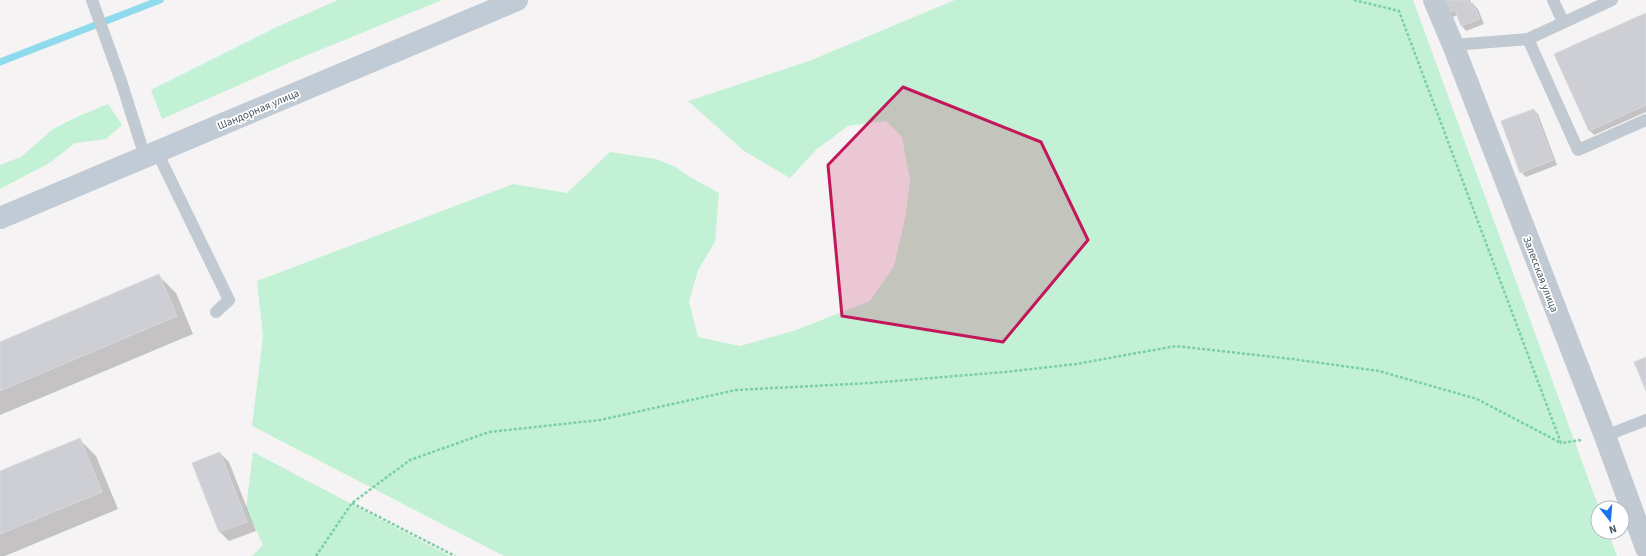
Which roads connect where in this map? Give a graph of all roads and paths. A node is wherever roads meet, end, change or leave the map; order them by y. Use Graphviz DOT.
graph roads {
  1 [pos="92,0"];
  2 [pos="517,0"];
  3 [pos="1354,0"];
  4 [pos="1434,0"];
  5 [pos="1553,0"];
  6 [pos="1612,0"];
  7 [pos="1563,22"];
  8 [pos="1528,39"];
  9 [pos="1453,45"];
  10 [pos="1646,120"];
  11 [pos="151,154"];
  12 [pos="0,218"];
  13 [pos="216,312"];
  14 [pos="1646,420"];
  15 [pos="1604,436"];
  16 [pos="1561,443"];
  17 [pos="352,503"];
  18 [pos="1646,548"];
  19 [pos="316,556"];
  20 [pos="455,556"];
  1 -- 11 [label="lane"];
  2 -- 11 [label="street, Шандорная улица"];
  3 -- 16 [label="path"];
  4 -- 9 [label="street, Залесская улица"];
  5 -- 7 [label="lane"];
  6 -- 7 [label="lane"];
  7 -- 8 [label="lane"];
  8 -- 9 [label="lane"];
  8 -- 10 [label="lane"];
  9 -- 15 [label="street, Залесская улица"];
  11 -- 12 [label="street, Шандорная улица"];
  11 -- 13 [label="lane"];
  14 -- 15 [label="lane"];
  15 -- 16 [label="path"];
  15 -- 18 [label="street, Залесская улица"];
  16 -- 17 [label="path"];
  17 -- 19 [label="path"];
  17 -- 20 [label="path"];
}
